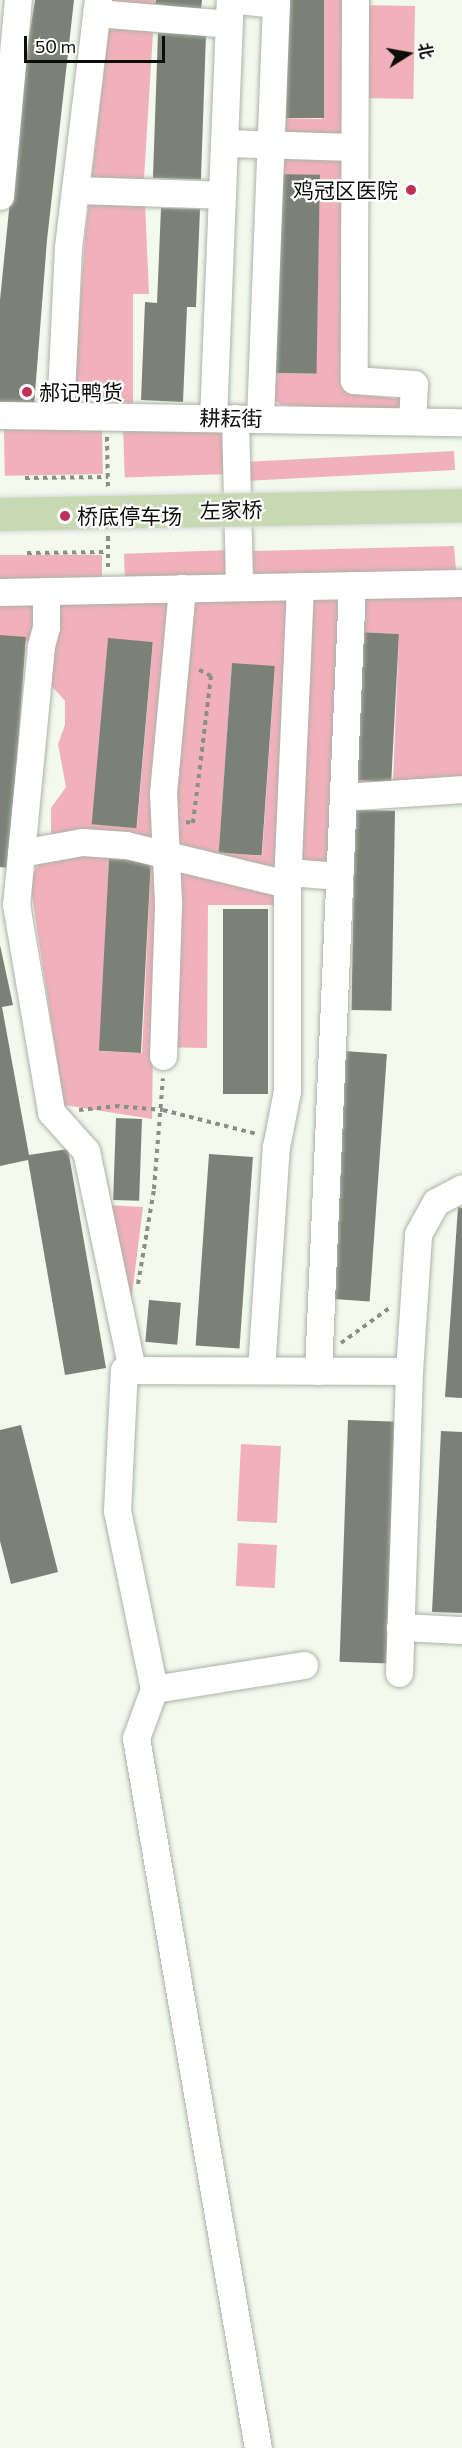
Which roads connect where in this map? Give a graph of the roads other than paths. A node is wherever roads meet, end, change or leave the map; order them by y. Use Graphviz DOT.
graph roads {
  1 [pos="18,0"];
  2 [pos="355,0"];
  3 [pos="276,2"];
  4 [pos="97,6"];
  5 [pos="232,8"];
  6 [pos="224,143"];
  7 [pos="271,145"];
  8 [pos="354,147"];
  9 [pos="75,190"];
  10 [pos="222,195"];
  11 [pos="0,196"];
  12 [pos="0,415"];
  13 [pos="60,416"];
  14 [pos="236,418"];
  15 [pos="412,421"];
  16 [pos="462,422"];
  17 [pos="0,426"];
  18 [pos="462,505"];
  19 [pos="0,514"];
  20 [pos="462,582"];
  21 [pos="352,585"];
  22 [pos="300,586"];
  23 [pos="239,587"];
  24 [pos="182,588"];
  25 [pos="46,591"];
  26 [pos="0,592"];
  27 [pos="462,789"];
  28 [pos="343,797"];
  29 [pos="21,853"];
  30 [pos="166,854"];
  31 [pos="339,876"];
  32 [pos="288,878"];
  33 [pos="163,1056"];
  34 [pos="462,1188"];
  35 [pos="132,1370"];
  36 [pos="261,1370"];
  37 [pos="318,1371"];
  38 [pos="409,1371"];
  39 [pos="400,1628"];
  40 [pos="462,1630"];
  41 [pos="304,1665"];
  42 [pos="399,1673"];
  43 [pos="154,1689"];
  44 [pos="258,2448"];
  1 -- 11 [label="street"];
  2 -- 8 [label="street"];
  3 -- 5 [label="street"];
  3 -- 7 [label="street"];
  4 -- 5 [label="street"];
  4 -- 9 [label="street"];
  5 -- 6 [label="street"];
  6 -- 7 [label="street"];
  6 -- 10 [label="street"];
  7 -- 8 [label="street"];
  7 -- 14 [label="street"];
  8 -- 15 [label="street"];
  9 -- 10 [label="street"];
  9 -- 13 [label="street"];
  10 -- 14 [label="street"];
  12 -- 13 [label="street, 耕耘街"];
  12 -- 17 [label="street"];
  13 -- 14 [label="street, 耕耘街"];
  14 -- 15 [label="street, 耕耘街"];
  14 -- 23 [label="street"];
  15 -- 16 [label="street, 耕耘街"];
  18 -- 19 [label="main road, 左家桥, bridge"];
  20 -- 21 [label="street"];
  21 -- 22 [label="street"];
  21 -- 28 [label="street"];
  22 -- 23 [label="street"];
  22 -- 32 [label="street"];
  23 -- 24 [label="street"];
  24 -- 25 [label="street"];
  24 -- 30 [label="street"];
  25 -- 26 [label="street"];
  25 -- 29 [label="street"];
  27 -- 28 [label="street"];
  28 -- 31 [label="street"];
  29 -- 30 [label="street"];
  29 -- 35 [label="street"];
  30 -- 32 [label="street"];
  30 -- 33 [label="street"];
  31 -- 32 [label="street"];
  31 -- 37 [label="street"];
  32 -- 36 [label="street"];
  34 -- 38 [label="street"];
  35 -- 36 [label="street"];
  35 -- 43 [label="street"];
  36 -- 37 [label="street"];
  37 -- 38 [label="street"];
  38 -- 39 [label="street"];
  39 -- 40 [label="street"];
  39 -- 42 [label="street"];
  41 -- 43 [label="street"];
  43 -- 44 [label="street"];
}
